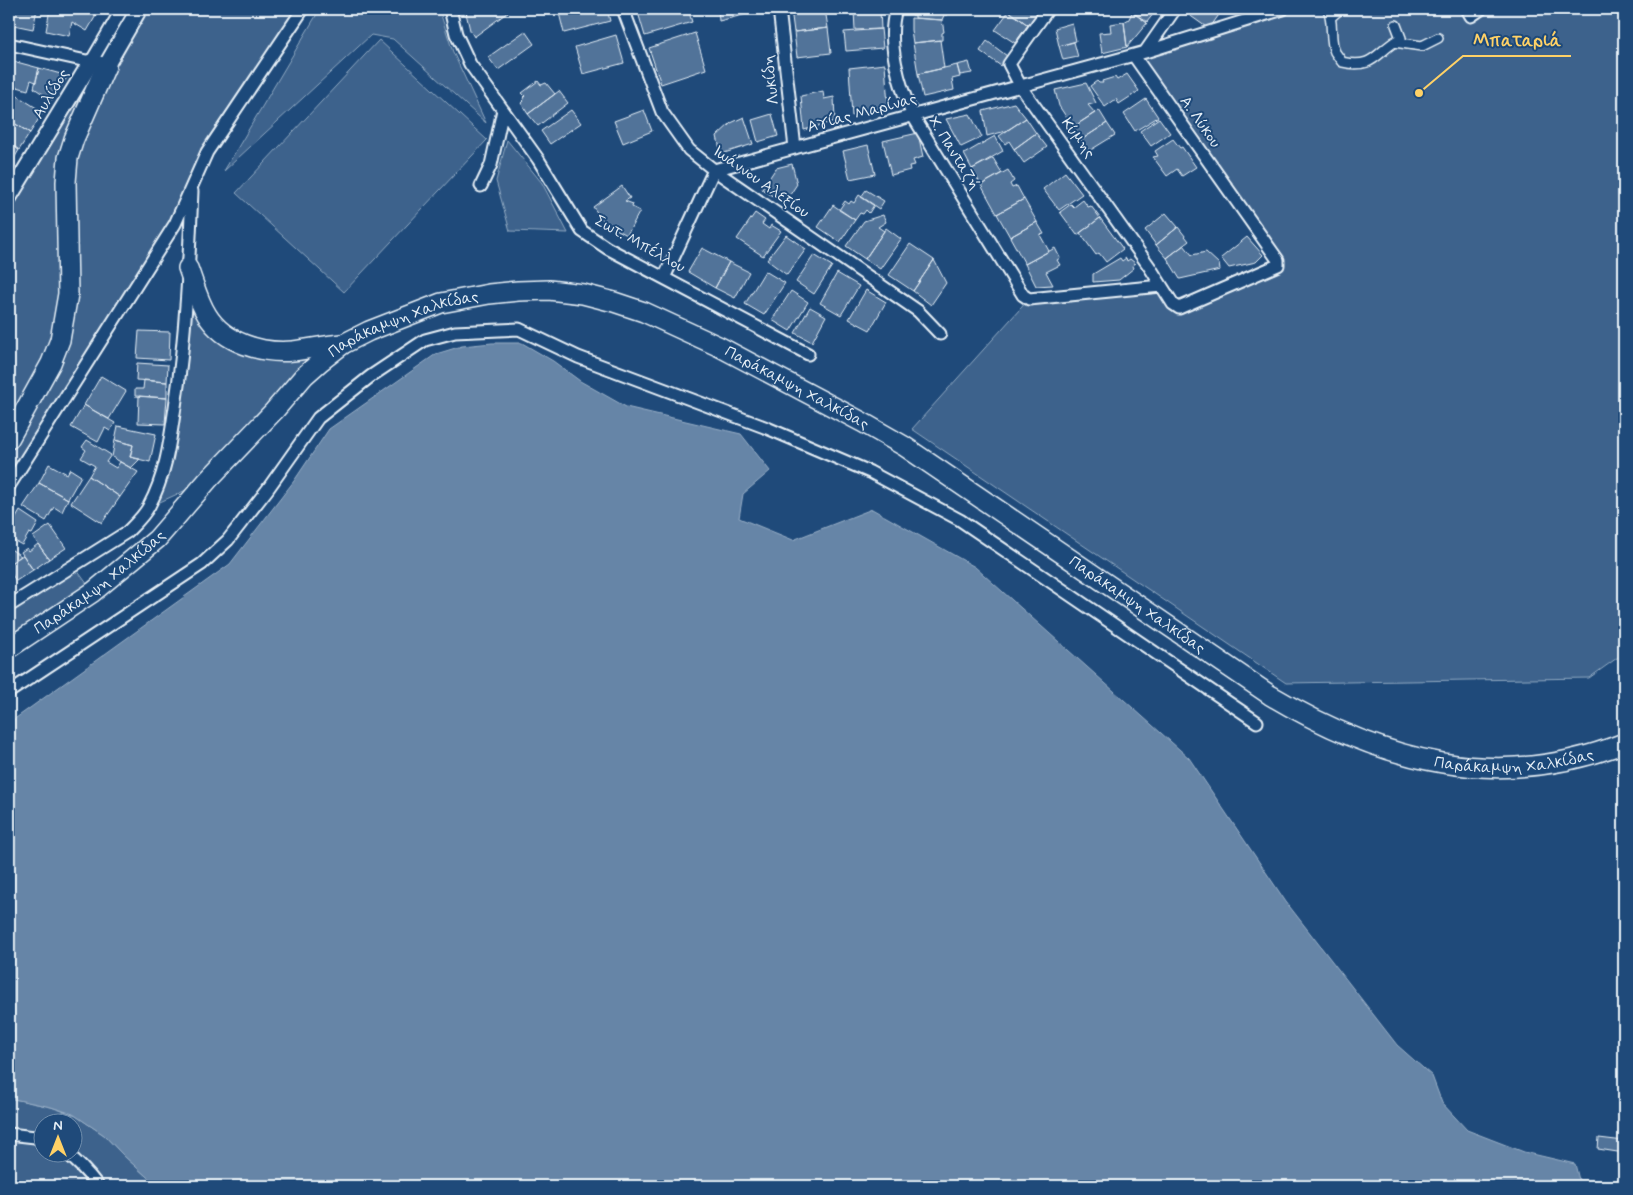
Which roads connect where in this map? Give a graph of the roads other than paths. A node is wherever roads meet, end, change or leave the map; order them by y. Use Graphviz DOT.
graph roads {
  1 [pos="122,9"];
  2 [pos="139,9"];
  3 [pos="303,9"];
  4 [pos="450,9"];
  5 [pos="623,9"];
  6 [pos="779,9"];
  7 [pos="896,9"];
  8 [pos="1048,9"];
  9 [pos="1175,9"];
  10 [pos="1283,9"];
  11 [pos="1340,9"];
  12 [pos="1467,9"];
  13 [pos="1481,9"];
  14 [pos="1330,12"];
  15 [pos="1396,25"];
  16 [pos="1438,38"];
  17 [pos="1393,42"];
  18 [pos="9,44"];
  19 [pos="1140,54"];
  20 [pos="99,64"];
  21 [pos="1021,86"];
  22 [pos="503,110"];
  23 [pos="912,116"];
  24 [pos="795,148"];
  25 [pos="714,170"];
  26 [pos="192,185"];
  27 [pos="481,186"];
  28 [pos="9,196"];
  29 [pos="1278,260"];
  30 [pos="188,268"];
  31 [pos="664,278"];
  32 [pos="1161,286"];
  33 [pos="940,334"];
  34 [pos="343,344"];
  35 [pos="808,354"];
  36 [pos="9,439"];
  37 [pos="9,486"];
  38 [pos="9,606"];
  39 [pos="9,648"];
  40 [pos="9,692"];
  41 [pos="1257,722"];
  42 [pos="1624,743"];
  43 [pos="9,1134"];
  44 [pos="32,1137"];
  45 [pos="76,1162"];
  46 [pos="98,1186"];
  1 -- 20 [label="street, Αυλίδος"];
  2 -- 20 [label="street, Αυλίδος"];
  3 -- 26 [label="street"];
  4 -- 22 [label="street, Σωτ. Μπέλλου"];
  5 -- 25 [label="street, Ιωάννου Αλεξίου"];
  6 -- 24 [label="street, Λυκίδη"];
  7 -- 23 [label="street, Χ. Πανταζή"];
  8 -- 21 [label="street, Κύμης"];
  9 -- 19 [label="street"];
  10 -- 19 [label="street, Αγίας Μαρίνας"];
  11 -- 14 [label="street"];
  12 -- 13 [label="street"];
  14 -- 17 [label="street"];
  15 -- 17 [label="street"];
  16 -- 17 [label="street"];
  18 -- 20 [label="street"];
  19 -- 21 [label="street, Αγίας Μαρίνας"];
  19 -- 29 [label="street, Α. Λύκου"];
  20 -- 28 [label="street, Αυλίδος"];
  20 -- 36 [label="main road"];
  21 -- 23 [label="street, Αγίας Μαρίνας"];
  21 -- 32 [label="street, Κύμης"];
  22 -- 27 [label="street"];
  22 -- 31 [label="street, Σωτ. Μπέλλου"];
  23 -- 24 [label="street, Αγίας Μαρίνας"];
  23 -- 32 [label="street, Χ. Πανταζή"];
  24 -- 25 [label="street, Αγίας Μαρίνας"];
  25 -- 31 [label="street"];
  25 -- 33 [label="street, Ιωάννου Αλεξίου"];
  26 -- 30 [label="street"];
  26 -- 37 [label="street"];
  29 -- 32 [label="street, Κύμης"];
  30 -- 34 [label="main road"];
  30 -- 38 [label="street"];
  31 -- 35 [label="street, Σωτ. Μπέλλου"];
  34 -- 39 [label="main road, Παράκαμψη Χαλκίδας"];
  34 -- 42 [label="main road, Παράκαμψη Χαλκίδας"];
  40 -- 41 [label="street"];
  43 -- 44 [label="street"];
  45 -- 46 [label="street"];
}
